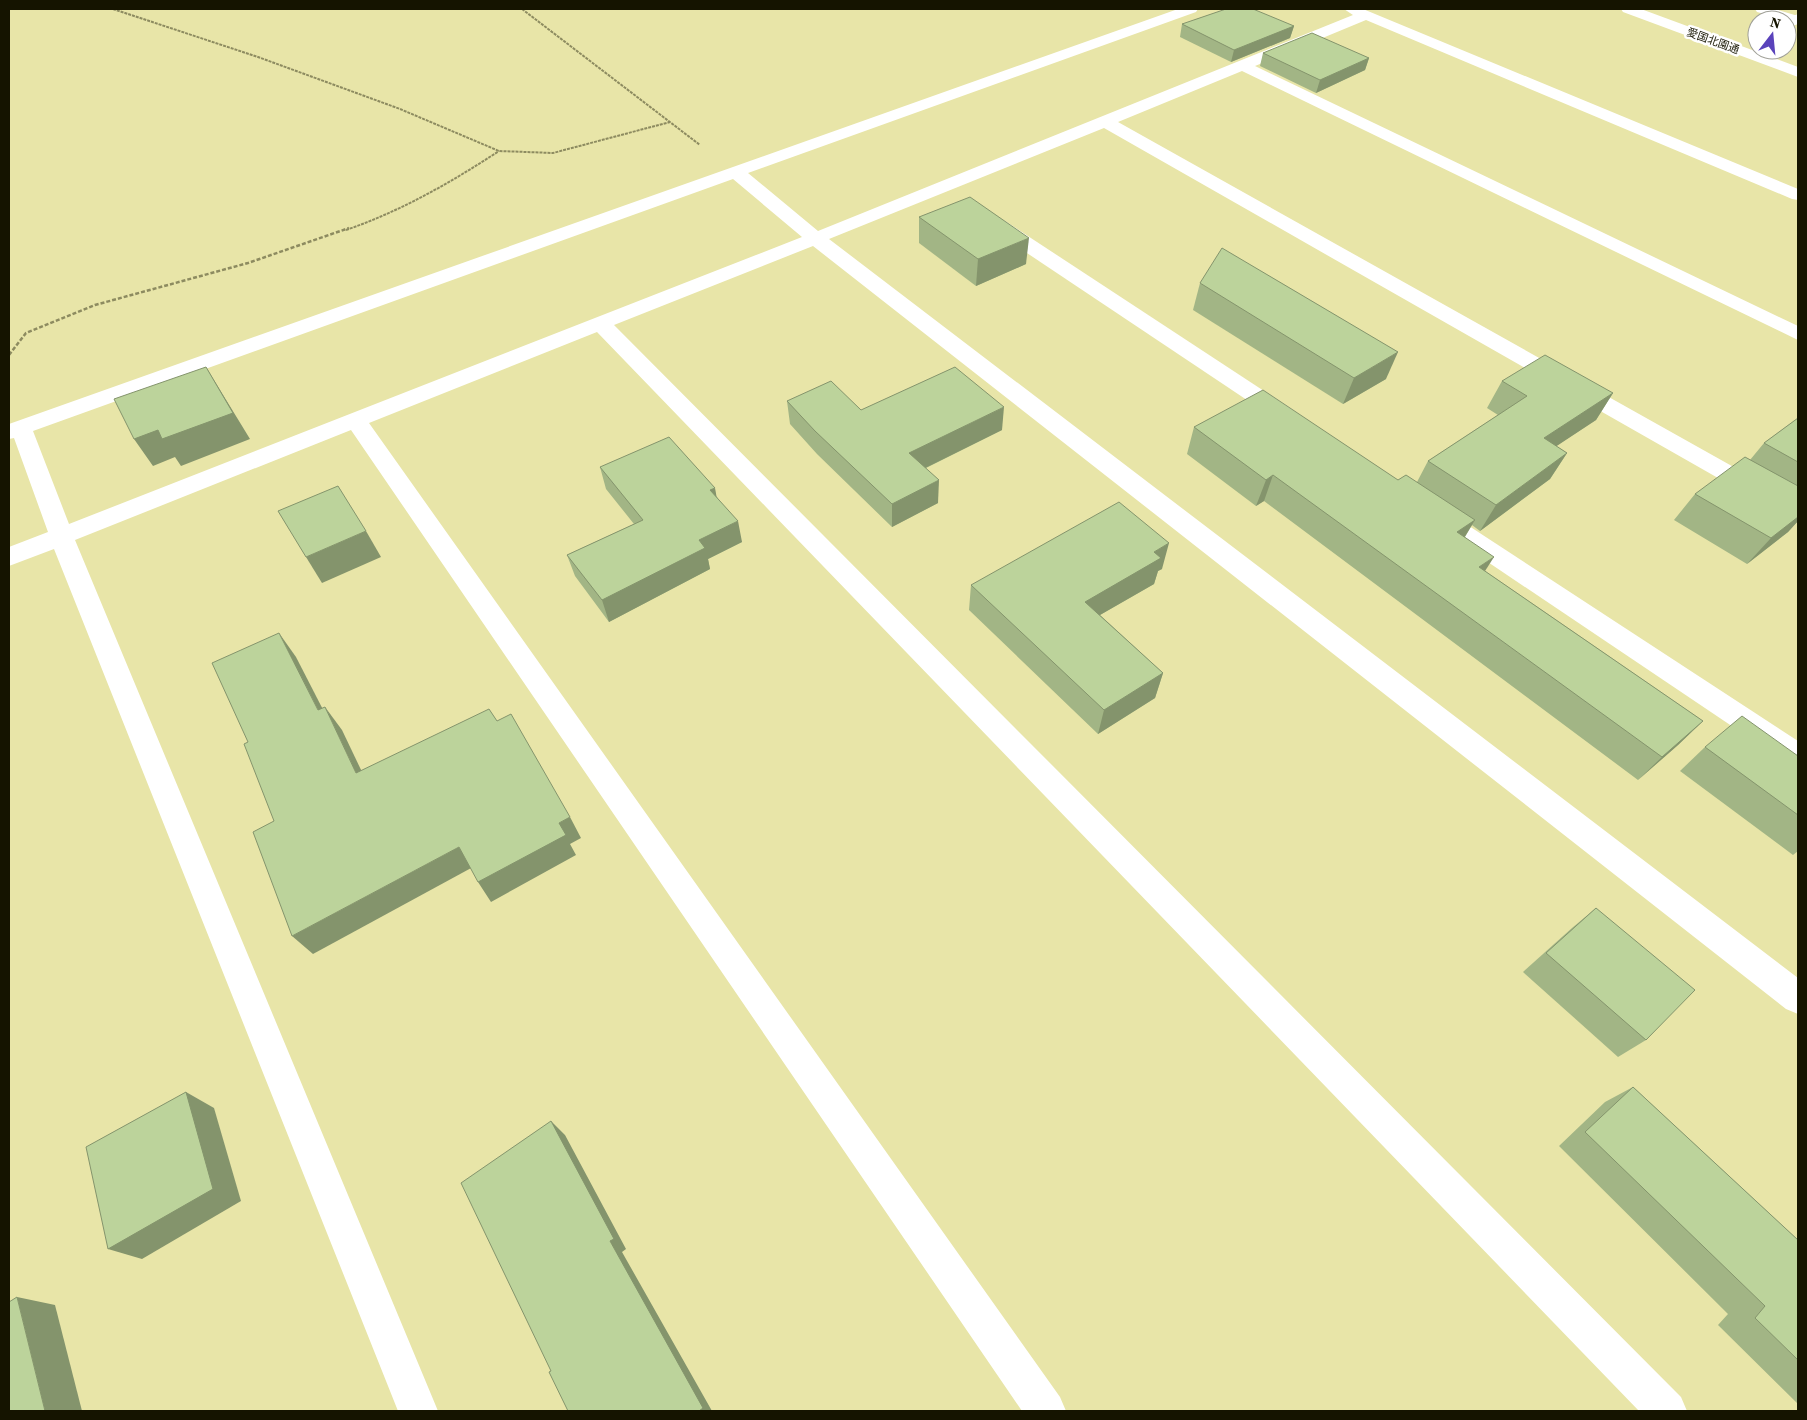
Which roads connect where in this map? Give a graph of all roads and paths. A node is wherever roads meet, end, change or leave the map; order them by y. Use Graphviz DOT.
graph roads {
  1 [pos="113,9"];
  2 [pos="522,9"];
  3 [pos="1192,9"];
  4 [pos="1628,9"];
  5 [pos="1359,12"];
  6 [pos="1747,45"];
  7 [pos="1738,50"];
  8 [pos="1244,66"];
  9 [pos="1798,72"];
  10 [pos="670,122"];
  11 [pos="1106,122"];
  12 [pos="499,150"];
  13 [pos="737,173"];
  14 [pos="942,188"];
  15 [pos="1798,195"];
  16 [pos="814,237"];
  17 [pos="600,323"];
  18 [pos="1798,334"];
  19 [pos="9,355"];
  20 [pos="356,422"];
  21 [pos="1300,425"];
  22 [pos="15,430"];
  23 [pos="1416,502"];
  24 [pos="1798,513"];
  25 [pos="62,536"];
  26 [pos="9,557"];
  27 [pos="1798,756"];
  28 [pos="1798,998"];
  29 [pos="418,1411"];
  30 [pos="1046,1411"];
  31 [pos="1667,1411"];
  1 -- 12 [label="path"];
  2 -- 10 [label="path"];
  3 -- 13 [label="street"];
  4 -- 7 [label="street, 愛国北園通"];
  5 -- 8 [label="street"];
  5 -- 15 [label="street"];
  6 -- 7 [label="street"];
  7 -- 9 [label="street, 愛国北園通"];
  8 -- 11 [label="street"];
  8 -- 18 [label="street"];
  10 -- 12 [label="path"];
  10 -- 13 [label="path"];
  11 -- 14 [label="street"];
  11 -- 24 [label="street"];
  12 -- 19 [label="path"];
  13 -- 16 [label="street"];
  13 -- 22 [label="street"];
  14 -- 16 [label="street"];
  14 -- 21 [label="street"];
  16 -- 17 [label="street"];
  16 -- 28 [label="street"];
  17 -- 20 [label="street"];
  17 -- 31 [label="street"];
  20 -- 25 [label="street"];
  20 -- 30 [label="street"];
  22 -- 25 [label="street"];
  23 -- 27 [label="street"];
  25 -- 26 [label="street"];
  25 -- 29 [label="street"];
}
